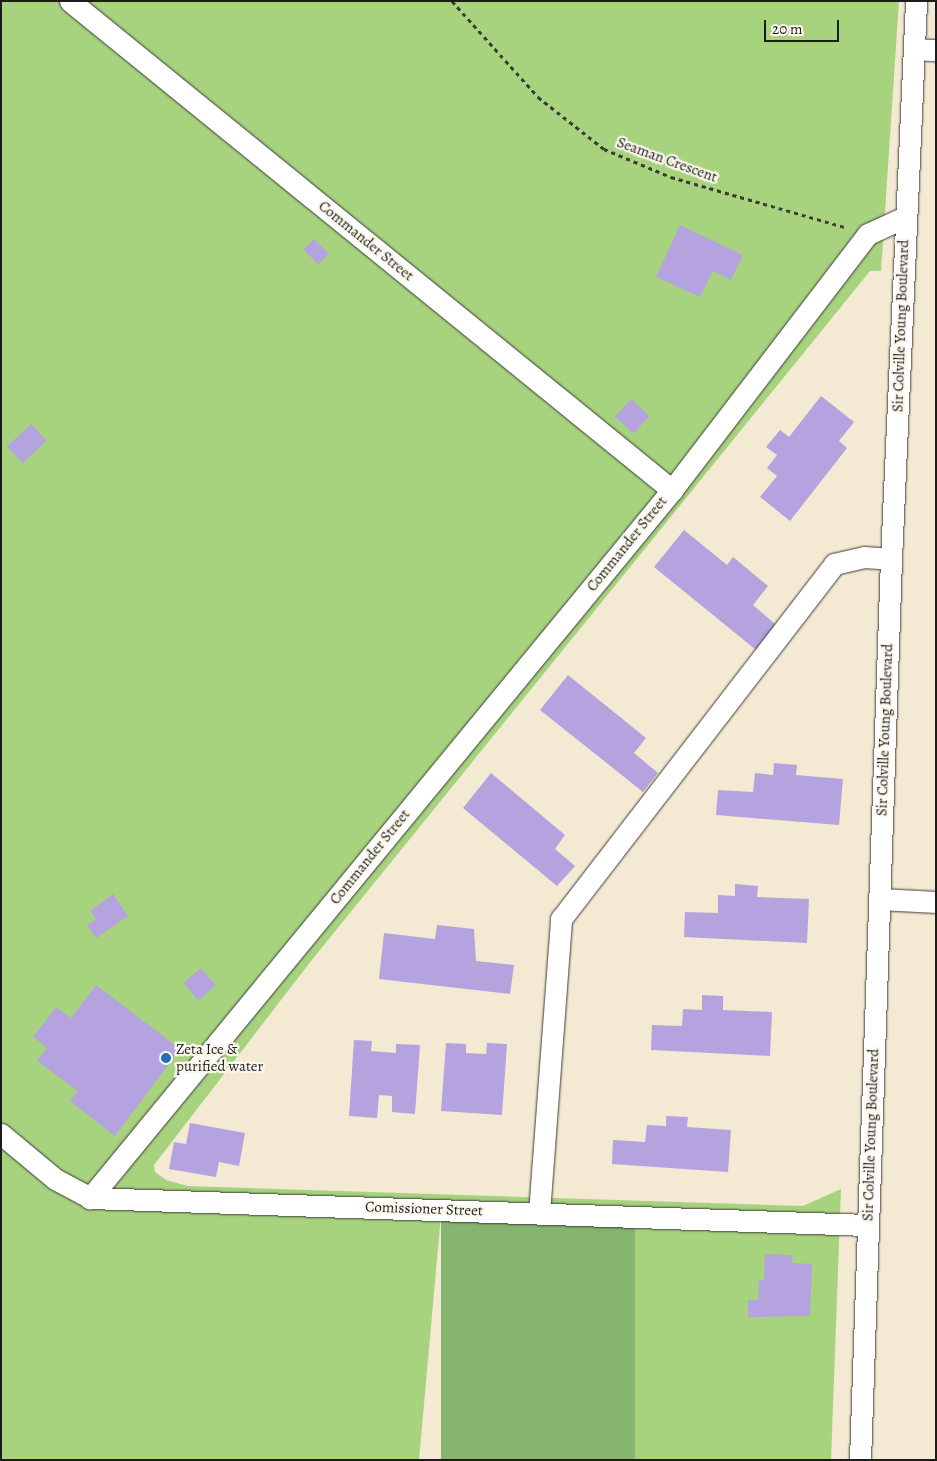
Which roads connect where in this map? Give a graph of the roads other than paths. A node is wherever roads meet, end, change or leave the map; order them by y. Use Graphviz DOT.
graph roads {
  1 [pos="70,1"];
  2 [pos="916,1"];
  3 [pos="914,49"];
  4 [pos="936,50"];
  5 [pos="905,216"];
  6 [pos="672,490"];
  7 [pos="891,559"];
  8 [pos="880,899"];
  9 [pos="936,902"];
  10 [pos="1,1134"];
  11 [pos="90,1198"];
  12 [pos="539,1213"];
  13 [pos="868,1225"];
  14 [pos="860,1460"];
  1 -- 6 [label="street, Commander Street"];
  2 -- 3 [label="street, Sir Colville Young Boulevard"];
  3 -- 4 [label="street"];
  3 -- 5 [label="street, Sir Colville Young Boulevard"];
  5 -- 6 [label="street"];
  5 -- 7 [label="street, Sir Colville Young Boulevard"];
  6 -- 11 [label="street, Commander Street"];
  7 -- 8 [label="street, Sir Colville Young Boulevard"];
  7 -- 12 [label="street"];
  8 -- 9 [label="street"];
  8 -- 13 [label="street, Sir Colville Young Boulevard"];
  10 -- 11 [label="street, Comissioner Street"];
  11 -- 12 [label="street, Comissioner Street"];
  12 -- 13 [label="street, Comissioner Street"];
  13 -- 14 [label="street, Sir Colville Young Boulevard"];
}
